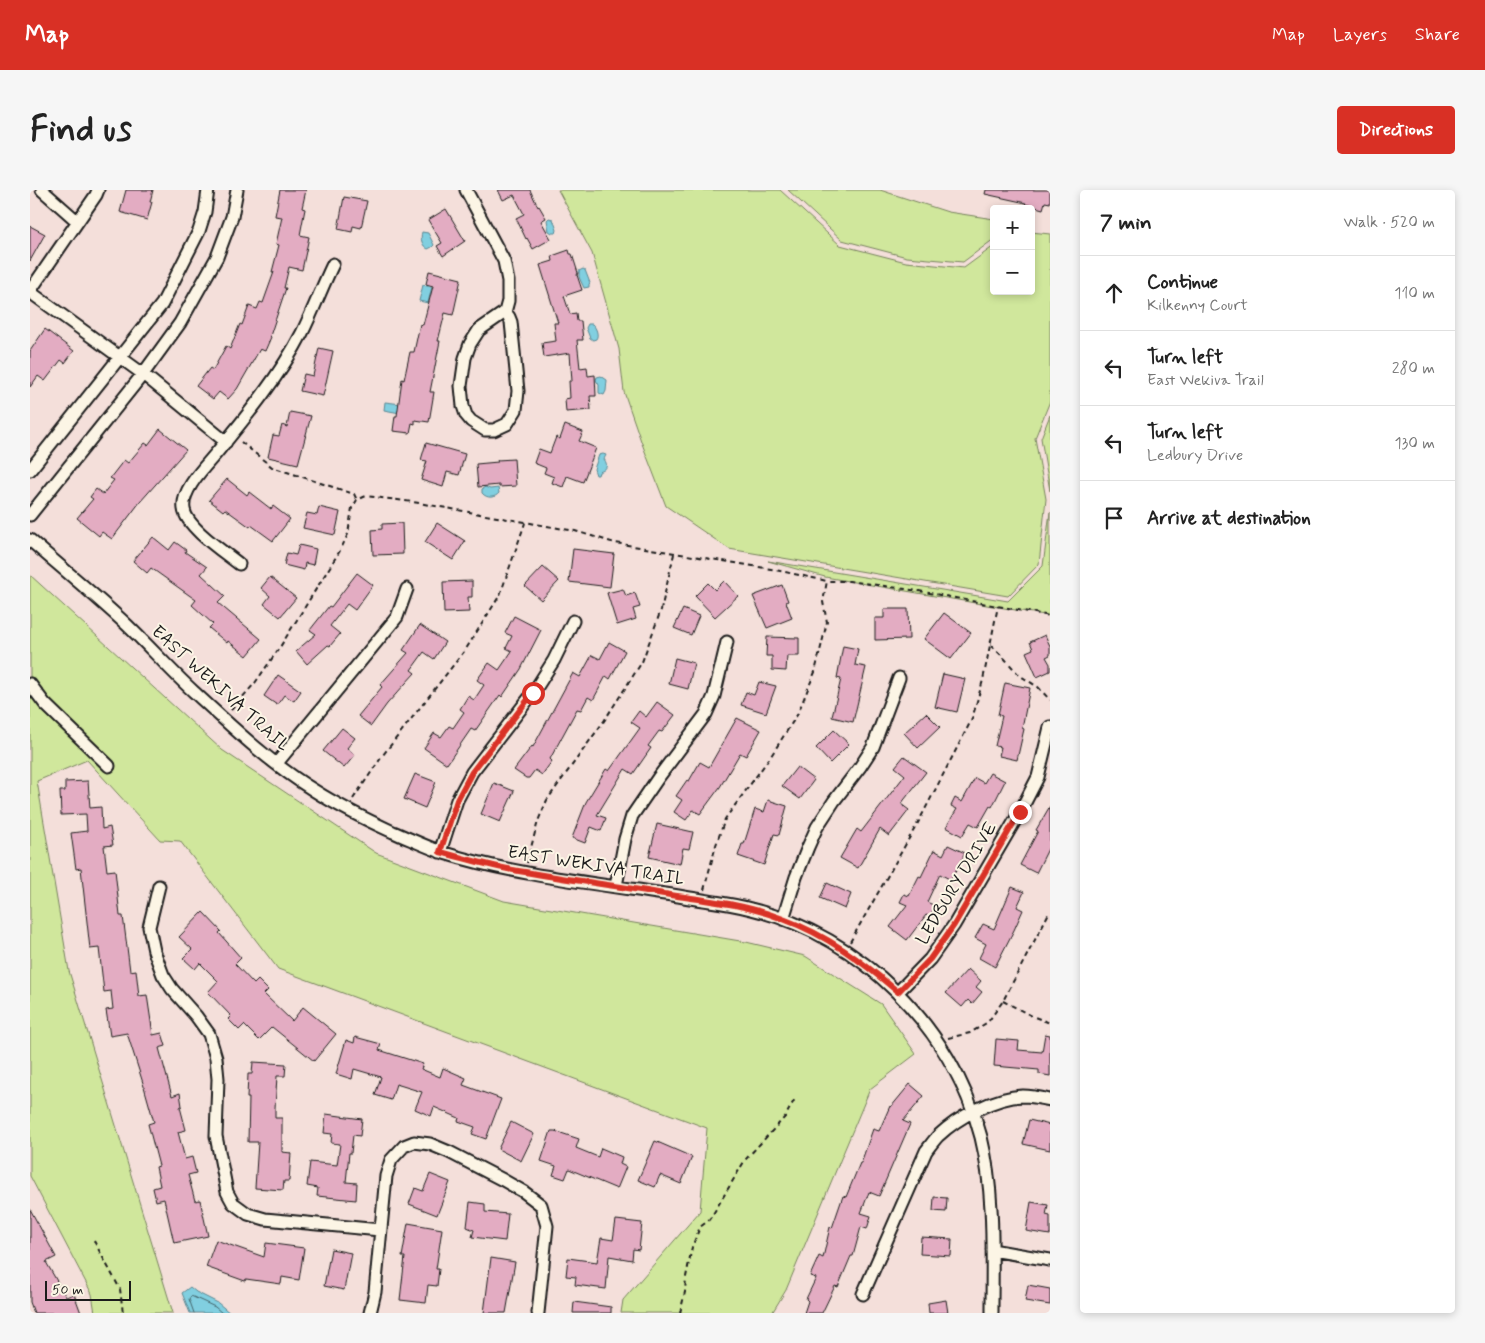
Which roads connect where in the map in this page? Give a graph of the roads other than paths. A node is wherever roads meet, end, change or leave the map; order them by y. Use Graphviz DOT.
graph roads {
  1 [pos="42,190"];
  2 [pos="98,190"];
  3 [pos="208,190"];
  4 [pos="236,190"];
  5 [pos="466,190"];
  6 [pos="77,221"];
  7 [pos="333,264"];
  8 [pos="30,292"];
  9 [pos="505,312"];
  10 [pos="120,357"];
  11 [pos="143,374"];
  12 [pos="229,438"];
  13 [pos="30,470"];
  14 [pos="30,515"];
  15 [pos="30,540"];
  16 [pos="238,564"];
  17 [pos="407,589"];
  18 [pos="574,621"];
  19 [pos="727,642"];
  20 [pos="899,678"];
  21 [pos="30,684"];
  22 [pos="1050,727"];
  23 [pos="276,763"];
  24 [pos="108,766"];
  25 [pos="440,852"];
  26 [pos="159,886"];
  27 [pos="616,886"];
  28 [pos="783,919"];
  29 [pos="898,992"];
  30 [pos="1050,1100"];
  31 [pos="972,1111"];
  32 [pos="380,1230"];
  33 [pos="992,1250"];
  34 [pos="1050,1260"];
  35 [pos="863,1294"];
  36 [pos="370,1313"];
  37 [pos="538,1313"];
  38 [pos="992,1313"];
  1 -- 6 [label="street"];
  2 -- 6 [label="street"];
  3 -- 10 [label="street"];
  4 -- 11 [label="street"];
  5 -- 9 [label="street"];
  6 -- 8 [label="street"];
  7 -- 12 [label="street"];
  8 -- 10 [label="street"];
  9 -- 9 [label="street"];
  10 -- 11 [label="street"];
  10 -- 13 [label="street"];
  11 -- 12 [label="street"];
  11 -- 14 [label="street"];
  12 -- 16 [label="street"];
  15 -- 23 [label="street, EAST WEKIVA TRAIL"];
  17 -- 23 [label="street"];
  18 -- 25 [label="street"];
  19 -- 27 [label="street"];
  20 -- 28 [label="street"];
  21 -- 24 [label="street"];
  22 -- 29 [label="street, LEDBURY DRIVE"];
  23 -- 25 [label="street, EAST WEKIVA TRAIL"];
  25 -- 27 [label="street, EAST WEKIVA TRAIL"];
  26 -- 32 [label="street"];
  27 -- 28 [label="street, EAST WEKIVA TRAIL"];
  28 -- 29 [label="street, EAST WEKIVA TRAIL"];
  29 -- 31 [label="street, EAST WEKIVA TRAIL"];
  30 -- 31 [label="street"];
  31 -- 33 [label="street, EAST WEKIVA TRAIL"];
  31 -- 35 [label="street"];
  32 -- 36 [label="street"];
  32 -- 37 [label="street"];
  33 -- 34 [label="street"];
  33 -- 38 [label="street, EAST WEKIVA TRAIL"];
}
